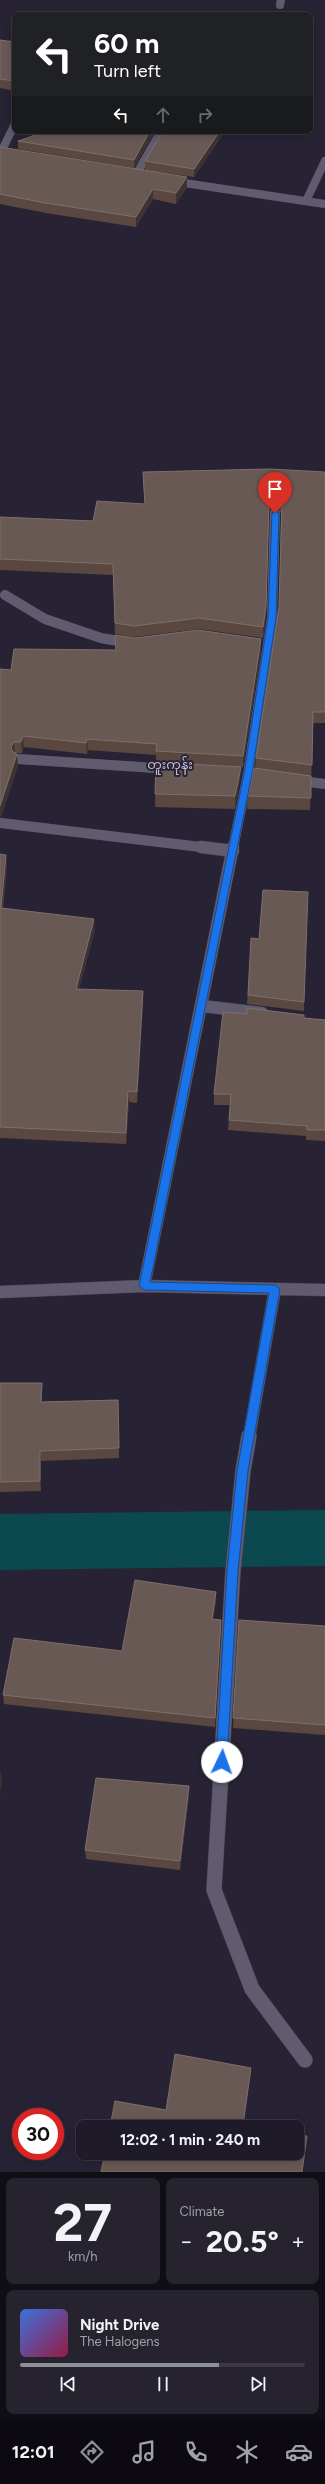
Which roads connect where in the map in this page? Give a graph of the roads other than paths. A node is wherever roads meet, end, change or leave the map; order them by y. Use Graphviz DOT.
graph roads {
  1 [pos="12,131"];
  2 [pos="159,134"];
  3 [pos="3,153"];
  4 [pos="325,161"];
  5 [pos="136,175"];
  6 [pos="159,179"];
  7 [pos="306,201"];
  8 [pos="325,204"];
  9 [pos="275,513"];
  10 [pos="5,595"];
  11 [pos="141,642"];
  12 [pos="18,758"];
  13 [pos="184,770"];
  14 [pos="286,779"];
  15 [pos="325,784"];
  16 [pos="1,823"];
  17 [pos="233,851"];
  18 [pos="202,1006"];
  19 [pos="271,1014"];
  20 [pos="144,1286"];
  21 [pos="275,1289"];
  22 [pos="325,1290"];
  23 [pos="0,1292"];
  24 [pos="305,2060"];
  1 -- 3 [label="street"];
  2 -- 5 [label="street"];
  4 -- 7 [label="street"];
  6 -- 7 [label="street"];
  7 -- 8 [label="street"];
  9 -- 17 [label="street"];
  10 -- 11 [label="street"];
  12 -- 13 [label="street"];
  14 -- 15 [label="street"];
  16 -- 17 [label="street"];
  17 -- 18 [label="street"];
  18 -- 19 [label="street"];
  18 -- 20 [label="street"];
  20 -- 21 [label="street"];
  20 -- 23 [label="street"];
  21 -- 22 [label="street"];
  21 -- 24 [label="street"];
}
